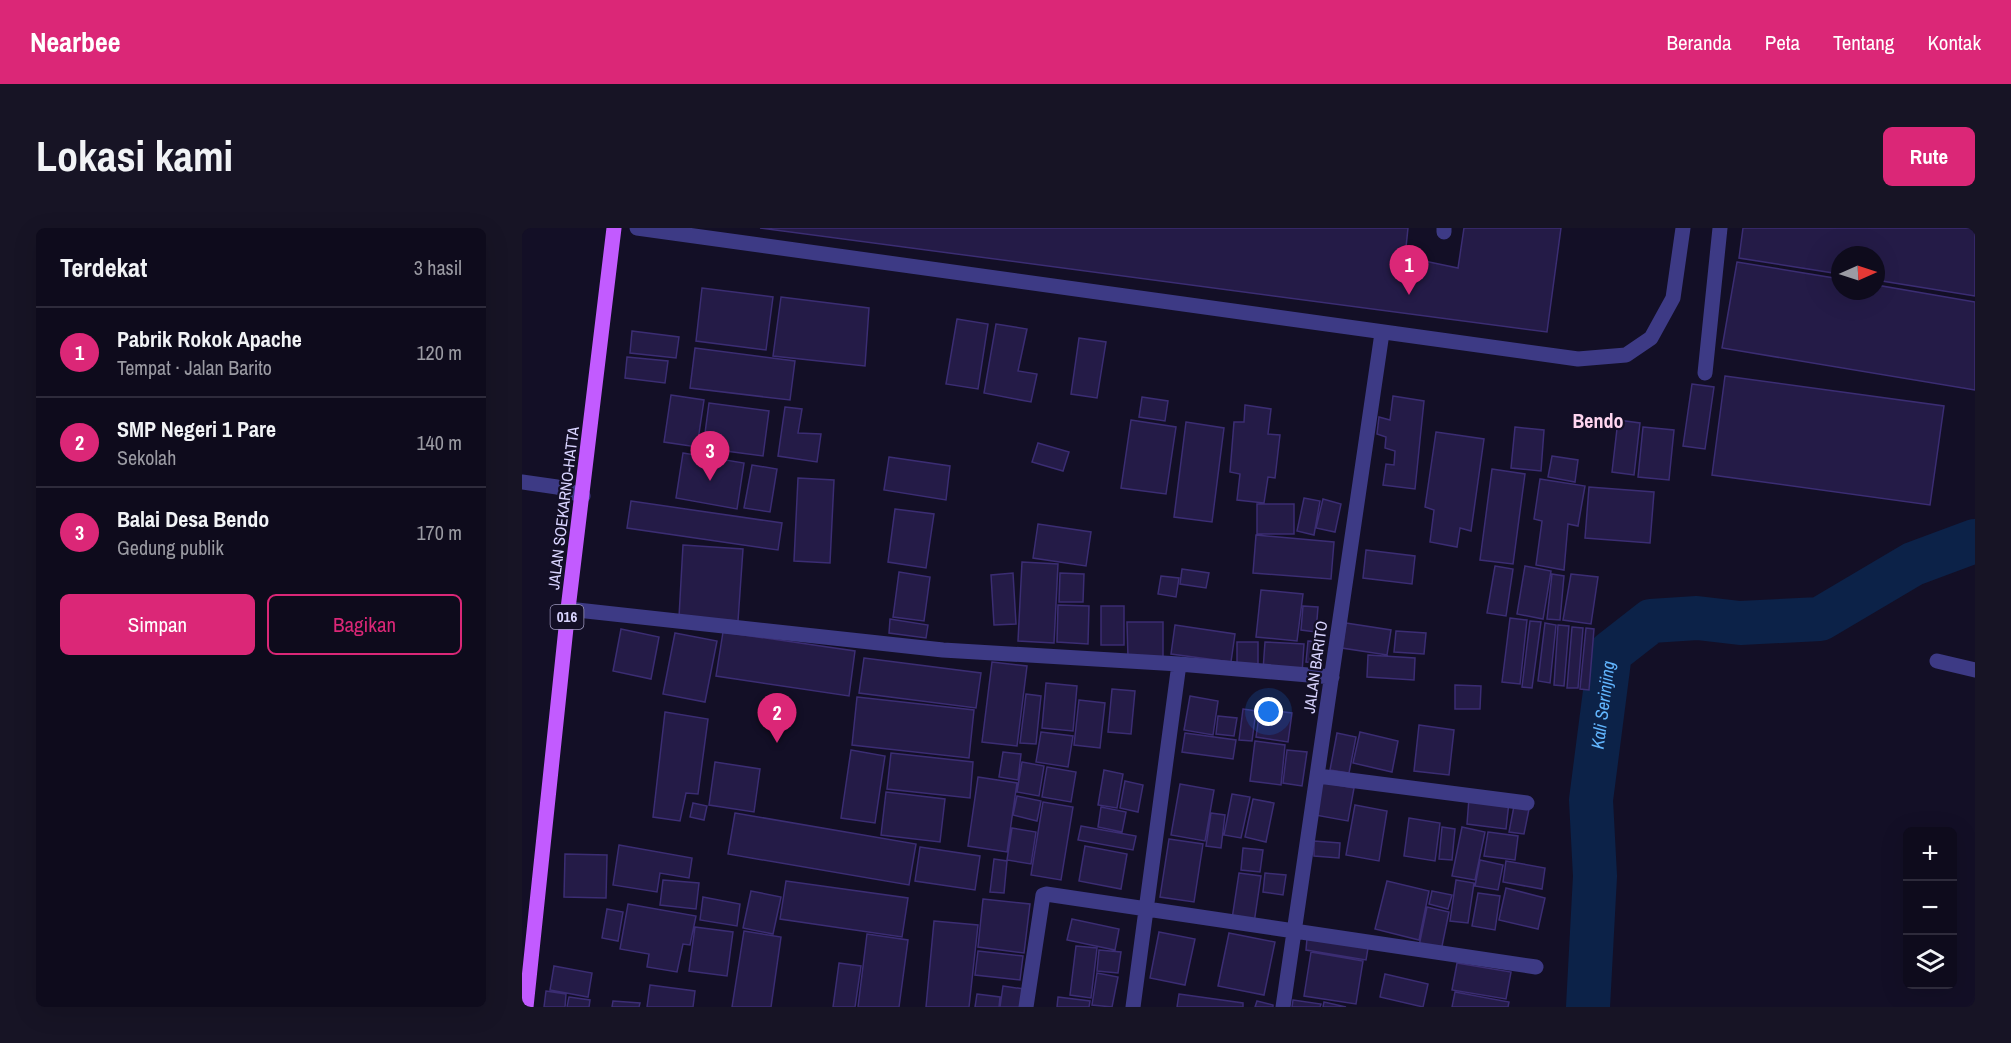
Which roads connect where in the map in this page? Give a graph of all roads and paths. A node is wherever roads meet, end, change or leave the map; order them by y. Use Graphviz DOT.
graph roads {
  1 [pos="614,228"];
  2 [pos="638,228"];
  3 [pos="1683,228"];
  4 [pos="1720,228"];
  5 [pos="1382,333"];
  6 [pos="1705,374"];
  7 [pos="522,482"];
  8 [pos="583,496"];
  9 [pos="568,609"];
  10 [pos="1937,661"];
  11 [pos="1179,664"];
  12 [pos="1975,670"];
  13 [pos="1332,677"];
  14 [pos="1318,776"];
  15 [pos="1527,803"];
  16 [pos="1146,908"];
  17 [pos="1294,930"];
  18 [pos="1536,967"];
  19 [pos="526,1007"];
  20 [pos="1026,1007"];
  21 [pos="1133,1007"];
  22 [pos="1283,1007"];
  1 -- 8 [label="main road, JALAN SOEKARNO-HATTA / 016"];
  2 -- 5 [label="street"];
  3 -- 5 [label="street"];
  4 -- 6 [label="street"];
  5 -- 13 [label="street, JALAN BARITO"];
  7 -- 8 [label="street"];
  8 -- 9 [label="main road, JALAN SOEKARNO-HATTA / 016"];
  9 -- 11 [label="street"];
  9 -- 19 [label="main road, JALAN SOEKARNO-HATTA / 016"];
  10 -- 12 [label="street"];
  11 -- 13 [label="street"];
  11 -- 16 [label="street"];
  13 -- 14 [label="street, JALAN BARITO"];
  14 -- 15 [label="street"];
  14 -- 17 [label="street, JALAN BARITO"];
  16 -- 17 [label="street"];
  16 -- 20 [label="street"];
  16 -- 21 [label="street"];
  17 -- 18 [label="street"];
  17 -- 22 [label="street, JALAN BARITO"];
}
